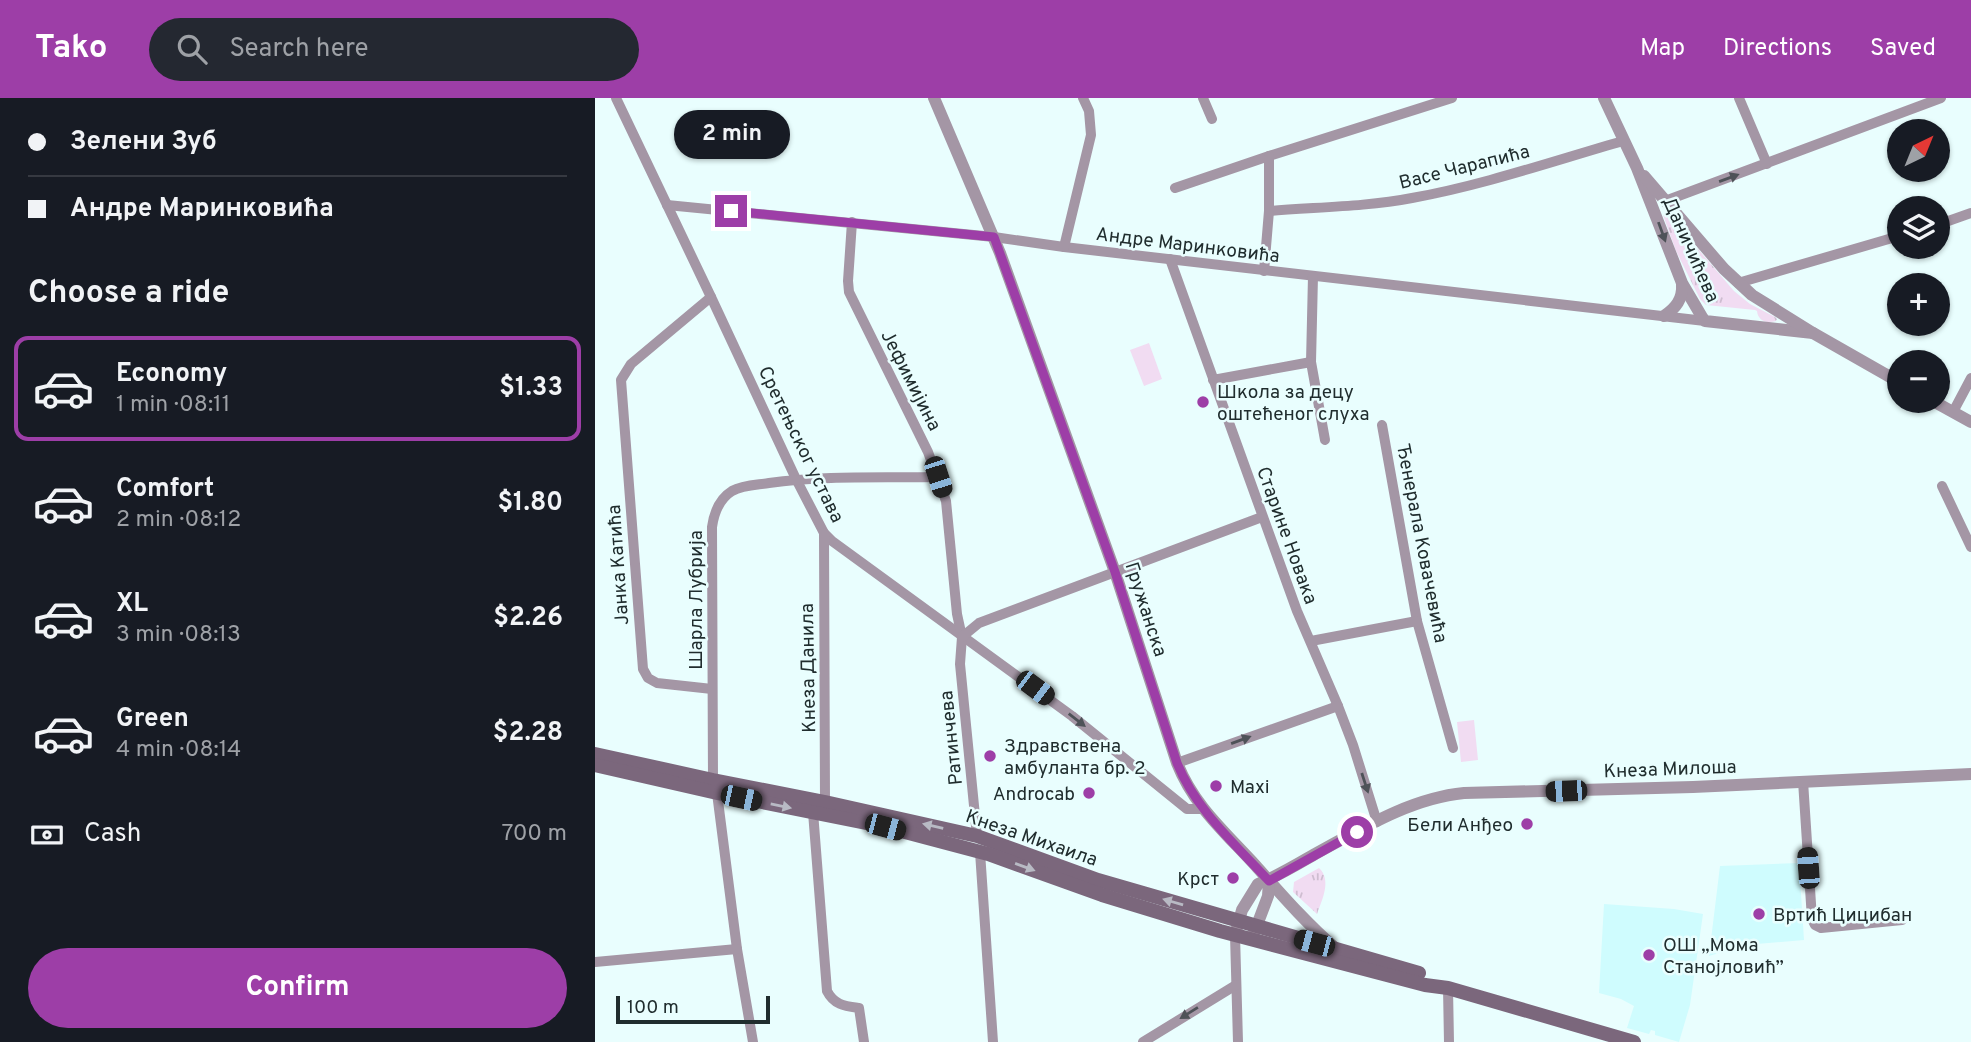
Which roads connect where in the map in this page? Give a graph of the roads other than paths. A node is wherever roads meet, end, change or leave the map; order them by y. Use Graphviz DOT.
graph roads {
  1 [pos="616,98"];
  2 [pos="934,98"];
  3 [pos="1083,98"];
  4 [pos="1203,98"];
  5 [pos="1452,98"];
  6 [pos="1604,98"];
  7 [pos="1739,98"];
  8 [pos="1941,98"];
  9 [pos="1212,119"];
  10 [pos="1623,141"];
  11 [pos="1269,156"];
  12 [pos="1767,164"];
  13 [pos="1175,188"];
  14 [pos="1658,203"];
  15 [pos="667,205"];
  16 [pos="1269,212"];
  17 [pos="1971,214"];
  18 [pos="1950,221"];
  19 [pos="852,222"];
  20 [pos="994,237"];
  21 [pos="1887,240"];
  22 [pos="1064,247"];
  23 [pos="1170,259"];
  24 [pos="1265,271"];
  25 [pos="1313,276"];
  26 [pos="1682,283"];
  27 [pos="1738,284"];
  28 [pos="711,297"];
  29 [pos="1775,309"];
  30 [pos="1664,316"];
  31 [pos="1705,321"];
  32 [pos="1775,330"];
  33 [pos="1813,333"];
  34 [pos="1311,362"];
  35 [pos="1887,375"];
  36 [pos="1971,378"];
  37 [pos="1213,380"];
  38 [pos="1950,410"];
  39 [pos="1953,412"];
  40 [pos="1971,422"];
  41 [pos="1382,425"];
  42 [pos="1325,440"];
  43 [pos="938,477"];
  44 [pos="796,479"];
  45 [pos="1942,486"];
  46 [pos="1262,517"];
  47 [pos="824,533"];
  48 [pos="1971,547"];
  49 [pos="1115,572"];
  50 [pos="1417,621"];
  51 [pos="962,637"];
  52 [pos="1311,641"];
  53 [pos="712,689"];
  54 [pos="1338,706"];
  55 [pos="1453,748"];
  56 [pos="595,754"];
  57 [pos="1177,763"];
  58 [pos="595,765"];
  59 [pos="1971,774"];
  60 [pos="1803,781"];
  61 [pos="715,786"];
  62 [pos="825,802"];
  63 [pos="1202,809"];
  64 [pos="813,812"];
  65 [pos="1377,822"];
  66 [pos="977,836"];
  67 [pos="980,852"];
  68 [pos="1269,881"];
  69 [pos="1238,920"];
  70 [pos="1902,920"];
  71 [pos="1254,933"];
  72 [pos="1235,935"];
  73 [pos="1335,948"];
  74 [pos="737,949"];
  75 [pos="595,962"];
  76 [pos="1235,985"];
  77 [pos="1448,988"];
  78 [pos="753,1042"];
  79 [pos="864,1042"];
  80 [pos="992,1042"];
  81 [pos="1143,1042"];
  82 [pos="1238,1042"];
  83 [pos="1449,1042"];
  84 [pos="1634,1042"];
  1 -- 15 [label="street, Сретењског устава"];
  2 -- 20 [label="street, Гружанска"];
  3 -- 22 [label="street"];
  4 -- 9 [label="street"];
  5 -- 11 [label="street"];
  6 -- 10 [label="street, Даничићева"];
  7 -- 12 [label="street"];
  8 -- 12 [label="street"];
  10 -- 14 [label="street, Даничићева"];
  10 -- 16 [label="street, Васе Чарапића"];
  11 -- 13 [label="street"];
  11 -- 16 [label="street"];
  14 -- 12 [label="street, one-way"];
  14 -- 26 [label="street, Даничићева, one-way"];
  14 -- 27 [label="street, Даничићева"];
  15 -- 19 [label="street, Андре Маринковића"];
  15 -- 28 [label="street, Сретењског устава"];
  16 -- 24 [label="street"];
  17 -- 18 [label="street"];
  19 -- 20 [label="street, Андре Маринковића"];
  19 -- 43 [label="street, Јефимијина"];
  20 -- 22 [label="street, Андре Маринковића"];
  20 -- 49 [label="street, Гружанска"];
  21 -- 27 [label="street"];
  22 -- 23 [label="street, Андре Маринковића"];
  23 -- 24 [label="street, Андре Маринковића"];
  23 -- 37 [label="street, Старине Новака"];
  24 -- 25 [label="street, Андре Маринковића"];
  25 -- 30 [label="street, Андре Маринковића"];
  25 -- 34 [label="street"];
  26 -- 30 [label="street"];
  26 -- 31 [label="street, Даничићева"];
  27 -- 29 [label="street, Даничићева"];
  28 -- 44 [label="street, Сретењског устава"];
  28 -- 53 [label="street, Јанка Катића"];
  29 -- 32 [label="street"];
  29 -- 33 [label="street, Даничићева"];
  30 -- 31 [label="street, Андре Маринковића"];
  31 -- 32 [label="street, Даничићева"];
  32 -- 33 [label="street, Даничићева"];
  33 -- 35 [label="street, Даничићева"];
  34 -- 37 [label="street"];
  34 -- 42 [label="street"];
  36 -- 39 [label="street"];
  37 -- 46 [label="street, Старине Новака"];
  38 -- 39 [label="street"];
  39 -- 40 [label="street"];
  41 -- 50 [label="street, Ђенерала Ковачевића"];
  43 -- 44 [label="street, Шарла Лубрија"];
  43 -- 51 [label="street, Јефимијина"];
  44 -- 47 [label="street, Сретењског устава"];
  44 -- 53 [label="street, Шарла Лубрија"];
  45 -- 48 [label="street"];
  46 -- 49 [label="street"];
  46 -- 52 [label="street, Старине Новака"];
  47 -- 51 [label="street, Сретењског устава"];
  47 -- 62 [label="street, Кнеза Данила"];
  49 -- 51 [label="street"];
  49 -- 57 [label="street, Гружанска"];
  50 -- 52 [label="street"];
  50 -- 55 [label="street, Ђенерала Ковачевића"];
  51 -- 63 [label="street, Сретењског устава, one-way"];
  51 -- 66 [label="street, Ратинчева"];
  52 -- 54 [label="street, Старине Новака"];
  53 -- 61 [label="street, Шарла Лубрија"];
  57 -- 54 [label="street, one-way"];
  54 -- 65 [label="street, Старине Новака, one-way"];
  56 -- 61 [label="main road, Кнеза Михаила"];
  57 -- 63 [label="street, Гружанска"];
  58 -- 61 [label="main road, Кнеза Михаила"];
  59 -- 60 [label="street, Кнеза Милоша"];
  60 -- 65 [label="street, Кнеза Милоша"];
  60 -- 70 [label="street"];
  61 -- 62 [label="main road, Кнеза Михаила"];
  61 -- 64 [label="main road, Кнеза Михаила, one-way"];
  61 -- 74 [label="street, Шарла Лубрија"];
  66 -- 62 [label="main road, Кнеза Михаила, one-way"];
  63 -- 68 [label="street, Гружанска"];
  64 -- 67 [label="main road, Кнеза Михаила"];
  64 -- 79 [label="street"];
  65 -- 68 [label="street, Кнеза Милоша"];
  69 -- 66 [label="main road, Кнеза Михаила, one-way"];
  67 -- 72 [label="main road, Кнеза Михаила, one-way"];
  67 -- 80 [label="street"];
  68 -- 69 [label="street"];
  68 -- 71 [label="street"];
  68 -- 73 [label="street, Гружанска"];
  69 -- 71 [label="main road, Кнеза Михаила"];
  69 -- 72 [label="street"];
  71 -- 72 [label="main road, Кнеза Михаила"];
  71 -- 73 [label="main road, Кнеза Михаила"];
  71 -- 77 [label="main road, Кнеза Михаила"];
  72 -- 76 [label="street"];
  73 -- 77 [label="main road, Кнеза Михаила"];
  74 -- 75 [label="street"];
  74 -- 78 [label="street, Шарла Лубрија"];
  76 -- 81 [label="street, one-way"];
  76 -- 82 [label="street"];
  77 -- 83 [label="street"];
  77 -- 84 [label="main road, Кнеза Михаила"];
}
